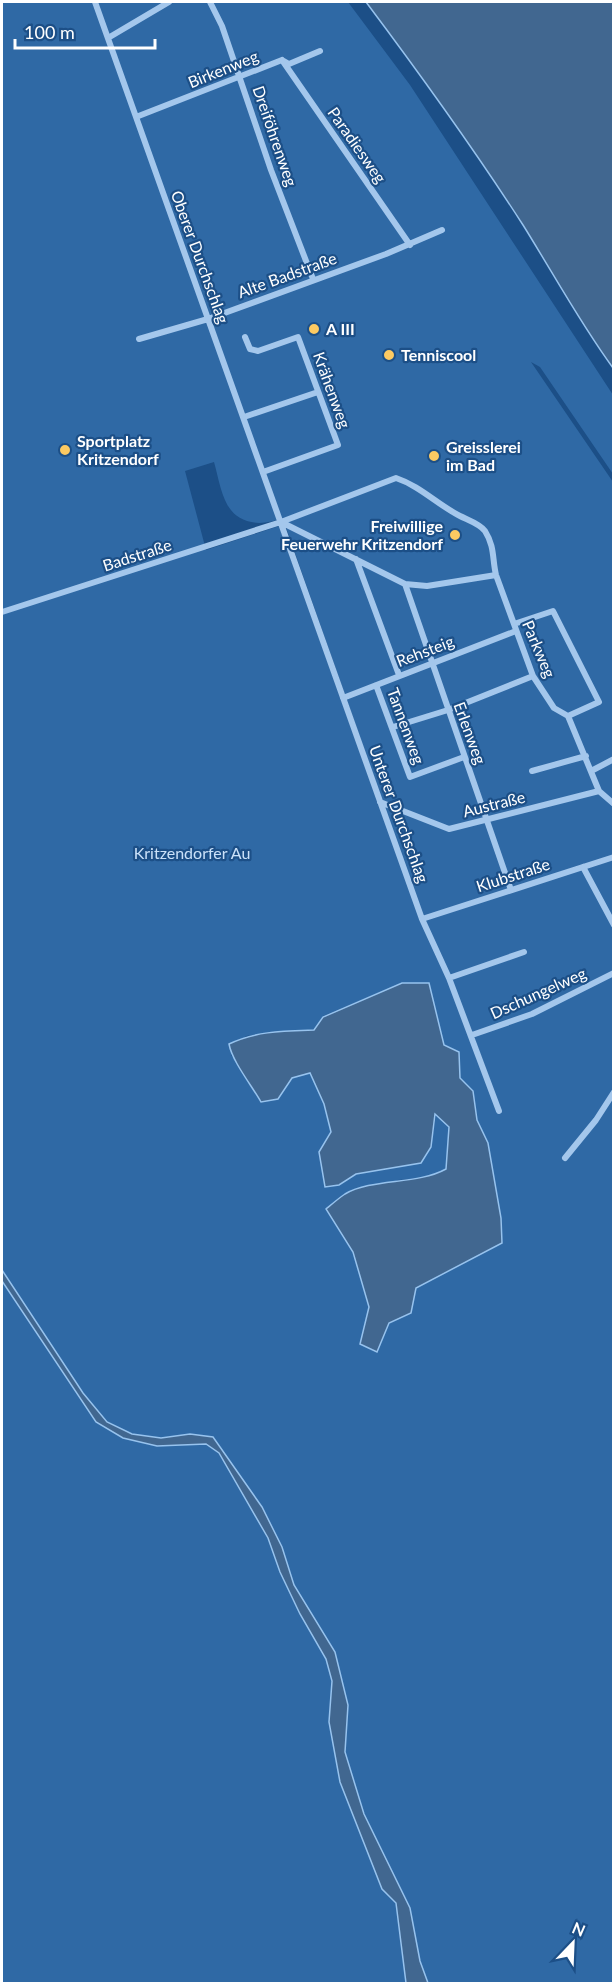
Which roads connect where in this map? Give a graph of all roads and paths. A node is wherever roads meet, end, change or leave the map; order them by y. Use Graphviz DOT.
graph roads {
  1 [pos="95,2"];
  2 [pos="169,2"];
  3 [pos="210,2"];
  4 [pos="108,38"];
  5 [pos="320,51"];
  6 [pos="282,60"];
  7 [pos="240,76"];
  8 [pos="136,117"];
  9 [pos="442,230"];
  10 [pos="410,245"];
  11 [pos="313,279"];
  12 [pos="208,319"];
  13 [pos="245,337"];
  14 [pos="139,339"];
  15 [pos="318,392"];
  16 [pos="244,417"];
  17 [pos="263,472"];
  18 [pos="281,522"];
  19 [pos="356,559"];
  20 [pos="496,575"];
  21 [pos="405,584"];
  22 [pos="2,612"];
  23 [pos="515,628"];
  24 [pos="430,664"];
  25 [pos="399,675"];
  26 [pos="533,676"];
  27 [pos="376,685"];
  28 [pos="343,698"];
  29 [pos="448,710"];
  30 [pos="568,716"];
  31 [pos="393,728"];
  32 [pos="586,756"];
  33 [pos="464,757"];
  34 [pos="614,759"];
  35 [pos="593,770"];
  36 [pos="532,771"];
  37 [pos="599,791"];
  38 [pos="380,802"];
  39 [pos="614,804"];
  40 [pos="487,819"];
  41 [pos="614,857"];
  42 [pos="583,867"];
  43 [pos="511,890"];
  44 [pos="422,919"];
  45 [pos="614,926"];
  46 [pos="524,952"];
  47 [pos="614,973"];
  48 [pos="450,978"];
  49 [pos="472,1035"];
  50 [pos="614,1092"];
  51 [pos="499,1111"];
  52 [pos="565,1158"];
  1 -- 4 [label="street, Oberer Durchschlag"];
  2 -- 4 [label="street"];
  3 -- 7 [label="street, Dreiföhrenweg"];
  4 -- 8 [label="street, Oberer Durchschlag"];
  5 -- 6 [label="street, Birkenweg"];
  6 -- 7 [label="street, Birkenweg"];
  6 -- 10 [label="street, Paradiesweg"];
  7 -- 8 [label="street, Birkenweg"];
  7 -- 11 [label="street, Dreiföhrenweg"];
  8 -- 12 [label="street, Oberer Durchschlag"];
  9 -- 10 [label="street, Alte Badstraße"];
  10 -- 11 [label="street, Alte Badstraße"];
  11 -- 12 [label="street, Alte Badstraße"];
  12 -- 14 [label="street, Alte Badstraße"];
  12 -- 16 [label="street, Oberer Durchschlag"];
  13 -- 15 [label="street, Krähenweg"];
  15 -- 16 [label="street"];
  15 -- 17 [label="street, Krähenweg"];
  16 -- 17 [label="street, Oberer Durchschlag"];
  17 -- 18 [label="street, Oberer Durchschlag"];
  18 -- 19 [label="street"];
  18 -- 20 [label="street, Badstraße"];
  18 -- 22 [label="street, Badstraße"];
  18 -- 28 [label="street, Unterer Durchschlag"];
  19 -- 21 [label="street"];
  19 -- 25 [label="street"];
  20 -- 21 [label="street"];
  20 -- 23 [label="street, Parkweg"];
  21 -- 24 [label="street, Erlenweg"];
  23 -- 24 [label="street, Rehsteig"];
  23 -- 26 [label="street, Parkweg"];
  23 -- 30 [label="street, Rehsteig"];
  24 -- 25 [label="street, Rehsteig"];
  24 -- 29 [label="street, Erlenweg"];
  25 -- 27 [label="street, Rehsteig"];
  26 -- 29 [label="street"];
  26 -- 30 [label="street, Parkweg"];
  27 -- 28 [label="street, Rehsteig"];
  27 -- 31 [label="street, Tannenweg"];
  28 -- 38 [label="street, Unterer Durchschlag"];
  29 -- 31 [label="street"];
  29 -- 33 [label="street, Erlenweg"];
  30 -- 32 [label="street, Parkweg"];
  31 -- 33 [label="street, Tannenweg"];
  32 -- 35 [label="street, Parkweg"];
  32 -- 36 [label="street"];
  33 -- 40 [label="street, Erlenweg"];
  34 -- 35 [label="street"];
  35 -- 37 [label="street, Parkweg"];
  37 -- 39 [label="street"];
  37 -- 40 [label="street, Austraße"];
  38 -- 40 [label="street, Austraße"];
  38 -- 44 [label="street, Unterer Durchschlag"];
  40 -- 43 [label="street, Erlenweg"];
  41 -- 42 [label="street, Klubstraße"];
  42 -- 43 [label="street, Klubstraße"];
  42 -- 45 [label="street"];
  43 -- 44 [label="street, Klubstraße"];
  44 -- 48 [label="street, Unterer Durchschlag"];
  46 -- 48 [label="street"];
  47 -- 49 [label="street, Dschungelweg"];
  48 -- 49 [label="street, Unterer Durchschlag"];
  49 -- 51 [label="street, Unterer Durchschlag"];
  50 -- 52 [label="street"];
}
